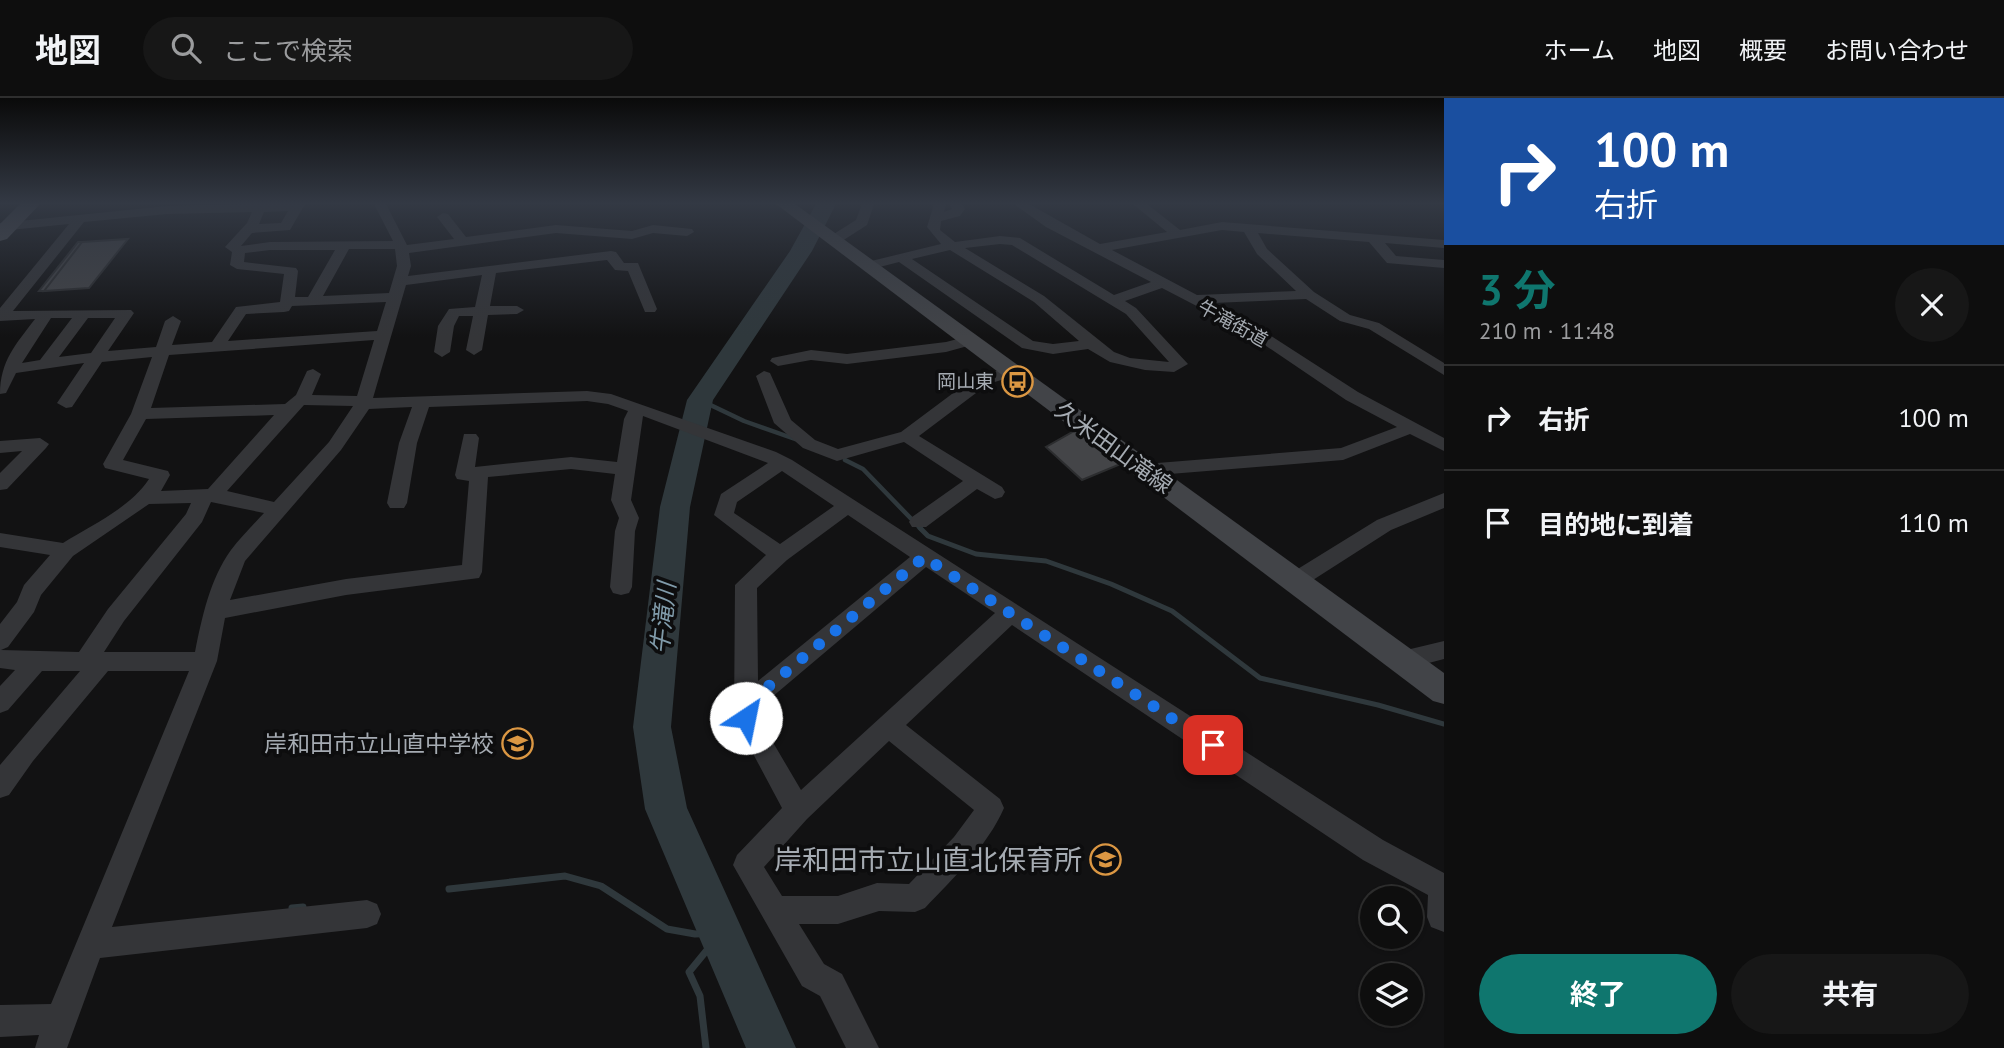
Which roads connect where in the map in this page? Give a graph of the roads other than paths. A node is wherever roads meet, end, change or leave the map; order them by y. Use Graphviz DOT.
graph roads {
  1 [pos="52,248"];
  2 [pos="235,248"];
  3 [pos="252,248"];
  4 [pos="343,248"];
  5 [pos="402,248"];
  6 [pos="552,248"];
  7 [pos="578,248"];
  8 [pos="844,248"];
  9 [pos="949,248"];
  10 [pos="958,248"];
  11 [pos="1027,248"];
  12 [pos="1101,248"];
  13 [pos="1260,248"];
  14 [pos="1382,248"];
  15 [pos="1098,249"];
  16 [pos="239,250"];
  17 [pos="901,257"];
  18 [pos="1444,264"];
  19 [pos="868,266"];
  20 [pos="490,270"];
  21 [pos="1161,283"];
  22 [pos="398,289"];
  23 [pos="1309,295"];
  24 [pos="1113,300"];
  25 [pos="1192,300"];
  26 [pos="313,301"];
  27 [pos="286,302"];
  28 [pos="650,309"];
  29 [pos="517,310"];
  30 [pos="482,311"];
  31 [pos="47,314"];
  32 [pos="83,314"];
  33 [pos="0,316"];
  34 [pos="173,321"];
  35 [pos="384,335"];
  36 [pos="969,341"];
  37 [pos="1089,344"];
  38 [pos="218,346"];
  39 [pos="474,350"];
  40 [pos="163,352"];
  41 [pos="442,352"];
  42 [pos="99,357"];
  43 [pos="778,361"];
  44 [pos="46,363"];
  45 [pos="11,369"];
  46 [pos="1444,370"];
  47 [pos="1012,372"];
  48 [pos="313,374"];
  49 [pos="764,376"];
  50 [pos="0,388"];
  51 [pos="363,402"];
  52 [pos="422,402"];
  53 [pos="66,403"];
  54 [pos="295,405"];
  55 [pos="638,409"];
  56 [pos="140,414"];
  57 [pos="1413,428"];
  58 [pos="907,436"];
  59 [pos="470,438"];
  60 [pos="808,444"];
  61 [pos="1444,445"];
  62 [pos="0,447"];
  63 [pos="783,463"];
  64 [pos="625,469"];
  65 [pos="1145,470"];
  66 [pos="479,474"];
  67 [pos="976,480"];
  68 [pos="0,484"];
  69 [pos="995,492"];
  70 [pos="209,495"];
  71 [pos="143,498"];
  72 [pos="1444,500"];
  73 [pos="397,503"];
  74 [pos="847,506"];
  75 [pos="279,510"];
  76 [pos="919,522"];
  77 [pos="0,540"];
  78 [pos="66,551"];
  79 [pos="780,555"];
  80 [pos="924,557"];
  81 [pos="1295,581"];
  82 [pos="621,587"];
  83 [pos="215,611"];
  84 [pos="1009,614"];
  85 [pos="0,641"];
  86 [pos="1444,650"];
  87 [pos="0,659"];
  88 [pos="1402,660"];
  89 [pos="94,661"];
  90 [pos="205,661"];
  91 [pos="36,662"];
  92 [pos="1444,691"];
  93 [pos="0,703"];
  94 [pos="746,705"];
  95 [pos="889,726"];
  96 [pos="1,783"];
  97 [pos="798,810"];
  98 [pos="1443,888"];
  99 [pos="774,910"];
  100 [pos="367,914"];
  101 [pos="1444,918"];
  102 [pos="90,944"];
  103 [pos="60,1018"];
  104 [pos="0,1021"];
  105 [pos="51,1048"];
  106 [pos="863,1048"];
  1 -- 33 [label="street"];
  2 -- 16 [label="street"];
  3 -- 16 [label="street"];
  4 -- 26 [label="street"];
  5 -- 22 [label="street"];
  6 -- 20 [label="street"];
  7 -- 28 [label="street"];
  8 -- 19 [label="street, 久米田山滝線"];
  9 -- 17 [label="street"];
  10 -- 37 [label="street"];
  11 -- 24 [label="street"];
  12 -- 15 [label="street"];
  13 -- 23 [label="street"];
  14 -- 18 [label="street"];
  15 -- 21 [label="street, 牛滝街道"];
  16 -- 27 [label="street"];
  17 -- 19 [label="street"];
  17 -- 37 [label="street"];
  19 -- 36 [label="street, 久米田山滝線"];
  20 -- 22 [label="street"];
  20 -- 30 [label="street"];
  21 -- 24 [label="street"];
  21 -- 25 [label="street, 牛滝街道"];
  22 -- 26 [label="street"];
  22 -- 35 [label="street"];
  23 -- 25 [label="street"];
  23 -- 46 [label="street"];
  24 -- 37 [label="street"];
  25 -- 57 [label="street, 牛滝街道"];
  26 -- 27 [label="street"];
  27 -- 38 [label="street"];
  29 -- 30 [label="street"];
  30 -- 39 [label="street"];
  30 -- 41 [label="street"];
  31 -- 32 [label="street"];
  31 -- 33 [label="street"];
  31 -- 45 [label="street"];
  32 -- 42 [label="street"];
  32 -- 44 [label="street"];
  34 -- 40 [label="street"];
  35 -- 38 [label="street"];
  35 -- 51 [label="street"];
  36 -- 43 [label="street"];
  36 -- 47 [label="street, 久米田山滝線"];
  38 -- 40 [label="street"];
  40 -- 42 [label="street"];
  40 -- 56 [label="street"];
  42 -- 44 [label="street"];
  42 -- 53 [label="street"];
  44 -- 45 [label="street"];
  45 -- 50 [label="street"];
  47 -- 58 [label="street"];
  47 -- 65 [label="street, 久米田山滝線"];
  48 -- 54 [label="street"];
  49 -- 60 [label="street"];
  51 -- 52 [label="street"];
  51 -- 54 [label="street"];
  51 -- 75 [label="street"];
  52 -- 55 [label="street"];
  52 -- 73 [label="street"];
  54 -- 56 [label="street"];
  54 -- 70 [label="street"];
  55 -- 63 [label="street"];
  55 -- 64 [label="street"];
  56 -- 71 [label="street"];
  57 -- 61 [label="street, 牛滝街道"];
  57 -- 65 [label="street"];
  58 -- 60 [label="street"];
  58 -- 67 [label="street"];
  59 -- 66 [label="street"];
  60 -- 63 [label="street"];
  62 -- 68 [label="street"];
  63 -- 74 [label="street"];
  63 -- 79 [label="street"];
  64 -- 66 [label="street"];
  64 -- 82 [label="street"];
  65 -- 81 [label="street, 久米田山滝線"];
  66 -- 83 [label="street"];
  67 -- 69 [label="street"];
  67 -- 76 [label="street"];
  70 -- 71 [label="street"];
  70 -- 75 [label="street"];
  70 -- 89 [label="street"];
  71 -- 78 [label="street"];
  72 -- 81 [label="street"];
  74 -- 79 [label="street"];
  74 -- 80 [label="street"];
  75 -- 83 [label="street"];
  77 -- 78 [label="street"];
  78 -- 85 [label="street"];
  79 -- 94 [label="street"];
  80 -- 84 [label="street"];
  80 -- 94 [label="street"];
  81 -- 88 [label="street, 久米田山滝線"];
  83 -- 90 [label="street"];
  84 -- 95 [label="street"];
  84 -- 98 [label="street"];
  86 -- 88 [label="street"];
  87 -- 91 [label="street"];
  88 -- 92 [label="street, 久米田山滝線"];
  89 -- 90 [label="street"];
  89 -- 91 [label="street"];
  89 -- 96 [label="street"];
  90 -- 102 [label="street"];
  91 -- 93 [label="street"];
  94 -- 97 [label="street"];
  95 -- 97 [label="street"];
  95 -- 99 [label="street"];
  97 -- 99 [label="street"];
  98 -- 101 [label="street"];
  99 -- 106 [label="street"];
  100 -- 102 [label="street"];
  102 -- 103 [label="street"];
  103 -- 104 [label="street"];
  103 -- 105 [label="street"];
}
